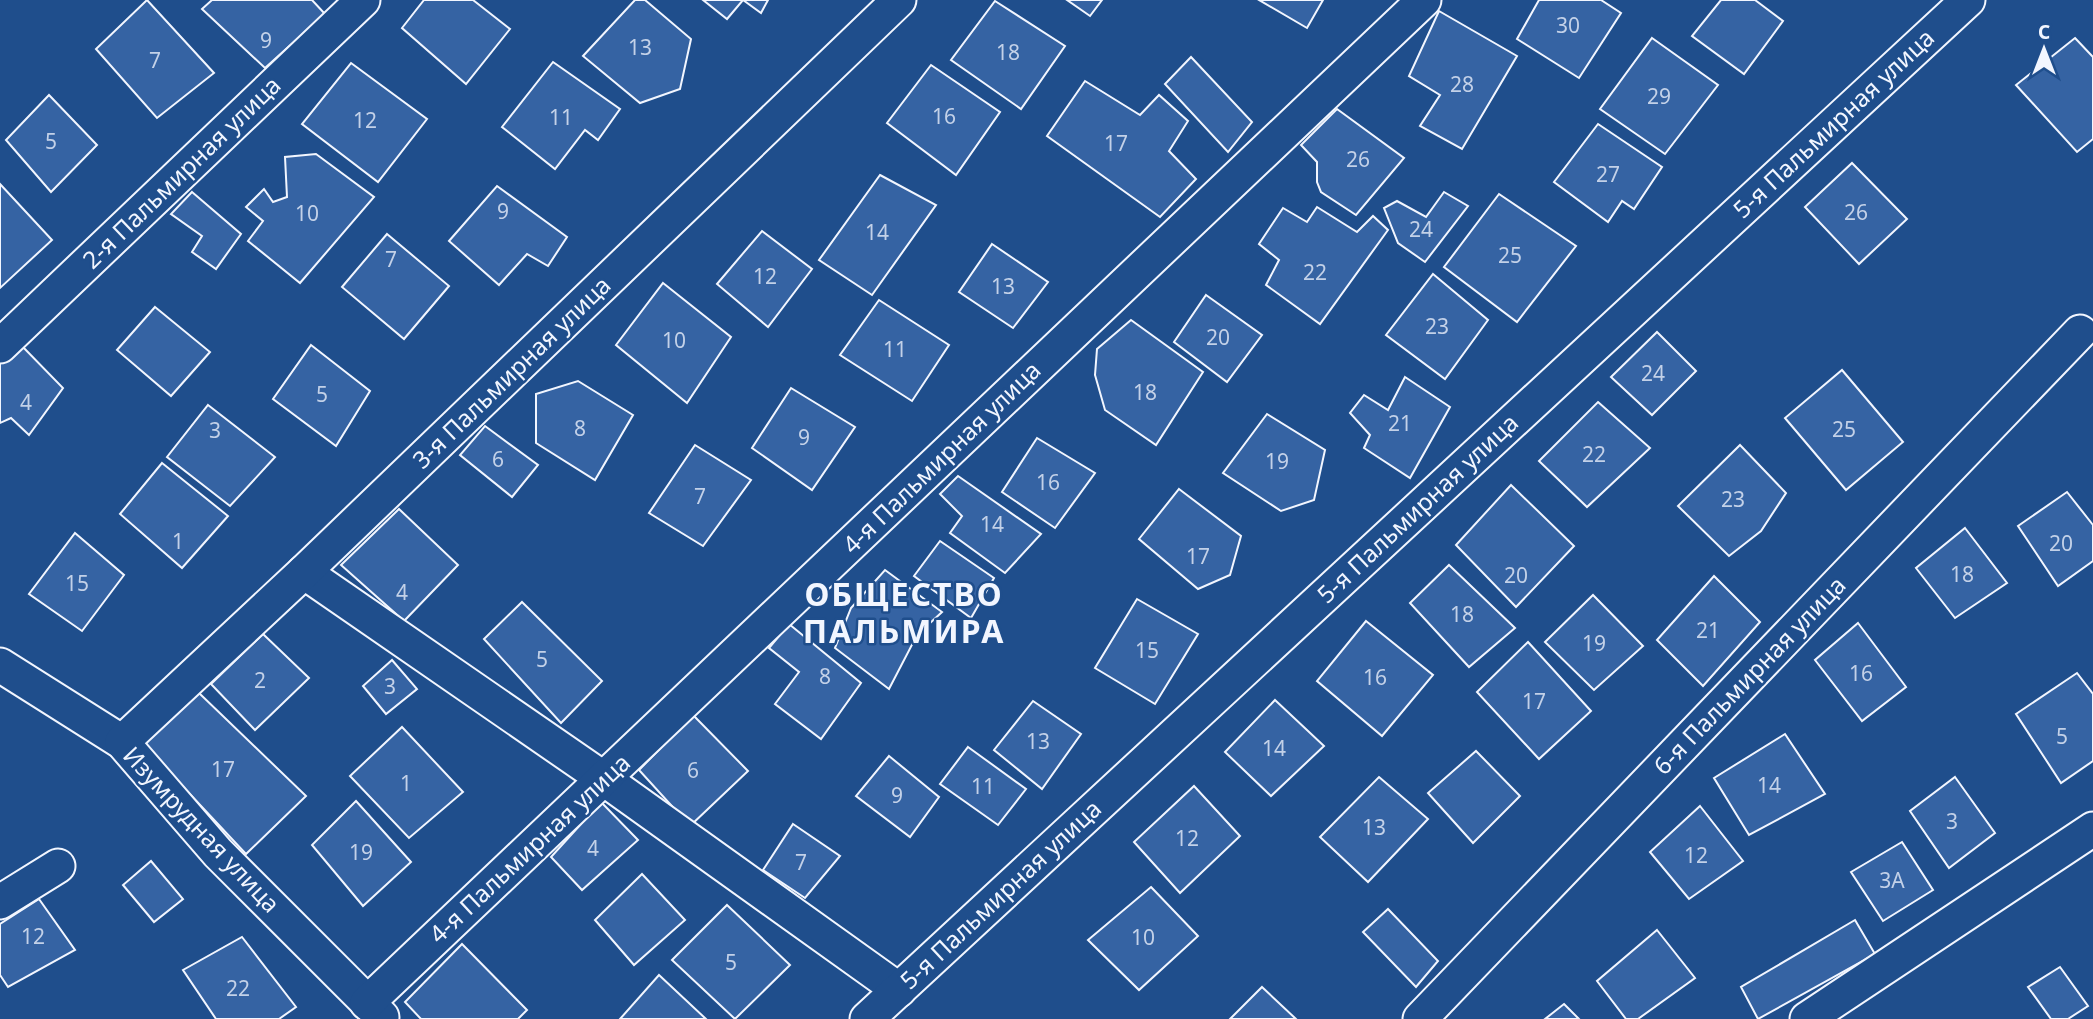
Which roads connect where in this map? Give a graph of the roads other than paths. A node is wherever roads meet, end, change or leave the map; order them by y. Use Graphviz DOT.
graph roads {
  1 [pos="363,0"];
  2 [pos="899,0"];
  3 [pos="1424,0"];
  4 [pos="1968,0"];
  5 [pos="2080,332"];
  6 [pos="0,346"];
  7 [pos="304,572"];
  8 [pos="0,665"];
  9 [pos="122,743"];
  10 [pos="604,779"];
  11 [pos="2093,829"];
  12 [pos="58,866"];
  13 [pos="0,902"];
  14 [pos="899,990"];
  15 [pos="375,1011"];
  16 [pos="867,1019"];
  17 [pos="1420,1019"];
  18 [pos="1807,1019"];
  1 -- 6 [label="street, 2-я Пальмирная улица"];
  2 -- 7 [label="street, 3-я Пальмирная улица"];
  3 -- 10 [label="street, 4-я Пальмирная улица"];
  4 -- 14 [label="street, 5-я Пальмирная улица"];
  5 -- 17 [label="street, 6-я Пальмирная улица"];
  7 -- 9 [label="street, 3-я Пальмирная улица"];
  7 -- 10 [label="street"];
  8 -- 9 [label="street, Изумрудная улица"];
  9 -- 15 [label="street, Изумрудная улица"];
  10 -- 14 [label="street"];
  10 -- 15 [label="street, 4-я Пальмирная улица"];
  11 -- 18 [label="street"];
  12 -- 13 [label="street"];
  14 -- 16 [label="street, 5-я Пальмирная улица"];
}
